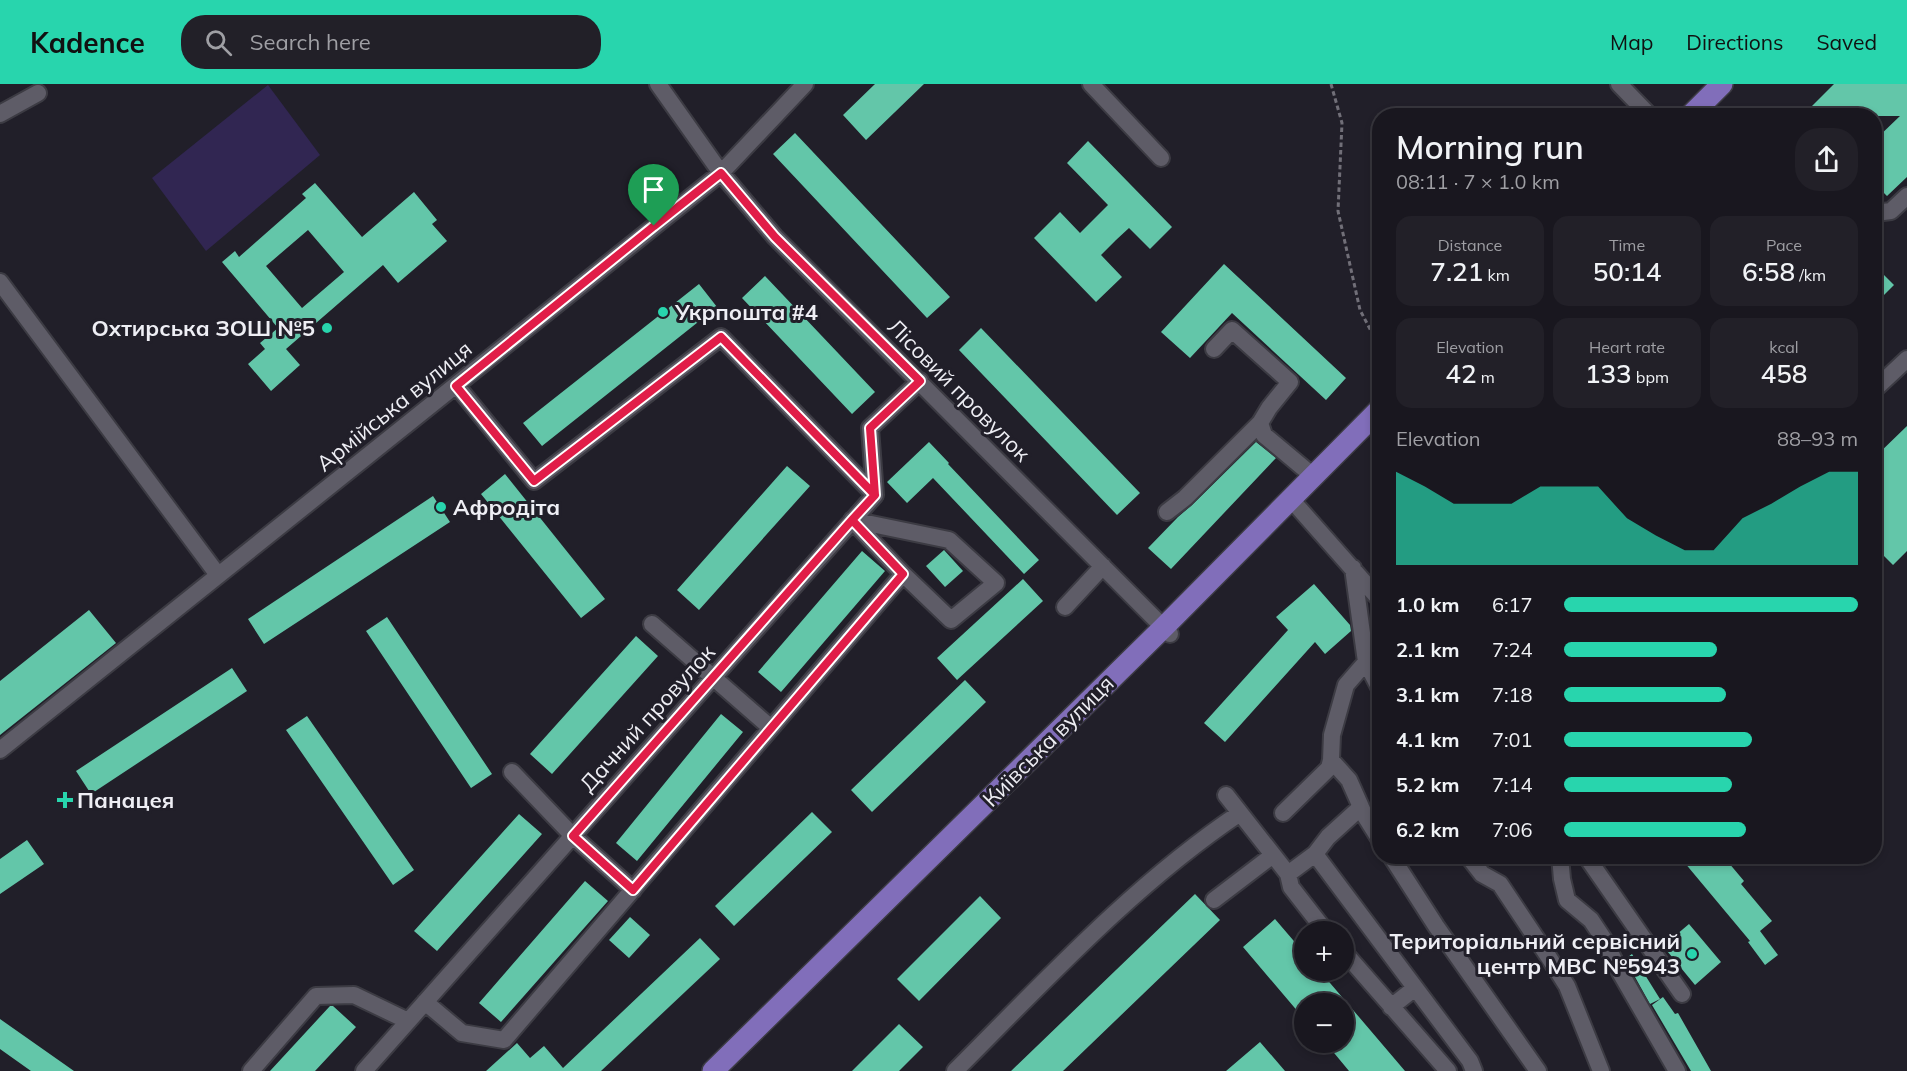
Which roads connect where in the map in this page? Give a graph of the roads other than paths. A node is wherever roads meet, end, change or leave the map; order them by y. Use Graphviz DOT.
graph roads {
  1 [pos="658,84"];
  2 [pos="805,84"];
  3 [pos="1091,84"];
  4 [pos="1619,84"];
  5 [pos="1708,84"];
  6 [pos="1722,84"];
  7 [pos="38,93"];
  8 [pos="1642,108"];
  9 [pos="1684,108"];
  10 [pos="1698,108"];
  11 [pos="0,114"];
  12 [pos="1161,158"];
  13 [pos="721,173"];
  14 [pos="1907,196"];
  15 [pos="1882,212"];
  16 [pos="0,282"];
  17 [pos="1214,349"];
  18 [pos="1907,359"];
  19 [pos="920,381"];
  20 [pos="1882,382"];
  21 [pos="456,386"];
  22 [pos="1372,417"];
  23 [pos="1260,423"];
  24 [pos="1372,429"];
  25 [pos="1314,476"];
  26 [pos="875,495"];
  27 [pos="1297,506"];
  28 [pos="1167,512"];
  29 [pos="852,520"];
  30 [pos="1103,566"];
  31 [pos="1353,568"];
  32 [pos="903,574"];
  33 [pos="218,575"];
  34 [pos="1372,591"];
  35 [pos="1065,607"];
  36 [pos="652,624"];
  37 [pos="1167,631"];
  38 [pos="1366,662"];
  39 [pos="1372,674"];
  40 [pos="713,677"];
  41 [pos="771,728"];
  42 [pos="0,750"];
  43 [pos="1331,760"];
  44 [pos="512,772"];
  45 [pos="1226,795"];
  46 [pos="1361,807"];
  47 [pos="1240,813"];
  48 [pos="1283,813"];
  49 [pos="1372,826"];
  50 [pos="573,836"];
  51 [pos="1315,854"];
  52 [pos="1273,855"];
  53 [pos="1396,864"];
  54 [pos="1474,864"];
  55 [pos="1561,864"];
  56 [pos="1592,864"];
  57 [pos="1288,874"];
  58 [pos="633,890"];
  59 [pos="1214,900"];
  60 [pos="1317,921"];
  61 [pos="1354,963"];
  62 [pos="1415,987"];
  63 [pos="1682,994"];
  64 [pos="425,1002"];
  65 [pos="1391,1006"];
  66 [pos="408,1021"];
  67 [pos="1445,1029"];
  68 [pos="1425,1045"];
  69 [pos="250,1071"];
  70 [pos="364,1071"];
  71 [pos="713,1071"];
  72 [pos="728,1071"];
  73 [pos="955,1071"];
  74 [pos="1448,1071"];
  75 [pos="1474,1071"];
  76 [pos="1538,1071"];
  77 [pos="1601,1071"];
  78 [pos="1677,1071"];
  1 -- 13 [label="street, Лісовий провулок"];
  2 -- 13 [label="street, Армійська вулиця"];
  3 -- 12 [label="street"];
  4 -- 8 [label="street"];
  5 -- 9 [label="main road"];
  6 -- 10 [label="main road"];
  7 -- 11 [label="street"];
  13 -- 19 [label="street, Лісовий провулок"];
  13 -- 21 [label="street, Армійська вулиця"];
  14 -- 15 [label="street"];
  16 -- 33 [label="street"];
  17 -- 23 [label="street"];
  18 -- 20 [label="street"];
  19 -- 26 [label="street"];
  19 -- 30 [label="street, Лісовий провулок"];
  21 -- 26 [label="street"];
  21 -- 33 [label="street, Армійська вулиця"];
  22 -- 25 [label="main road, Київська вулиця"];
  23 -- 25 [label="street"];
  23 -- 28 [label="street"];
  24 -- 27 [label="main road, Київська вулиця"];
  25 -- 37 [label="main road, Київська вулиця"];
  26 -- 29 [label="street, Дачний провулок"];
  27 -- 31 [label="street"];
  27 -- 37 [label="main road, Київська вулиця"];
  29 -- 32 [label="street"];
  29 -- 32 [label="street"];
  29 -- 40 [label="street, Дачний провулок"];
  30 -- 35 [label="street"];
  30 -- 37 [label="street, Лісовий провулок"];
  31 -- 34 [label="street"];
  31 -- 38 [label="street"];
  32 -- 41 [label="street"];
  33 -- 42 [label="street, Армійська вулиця"];
  36 -- 40 [label="street"];
  37 -- 71 [label="main road, Київська вулиця"];
  37 -- 72 [label="main road, Київська вулиця"];
  38 -- 39 [label="street"];
  38 -- 43 [label="street"];
  40 -- 41 [label="street"];
  40 -- 50 [label="street, Дачний провулок"];
  41 -- 58 [label="street"];
  43 -- 46 [label="street"];
  43 -- 48 [label="street"];
  44 -- 50 [label="street"];
  45 -- 47 [label="street"];
  46 -- 49 [label="street"];
  46 -- 51 [label="street"];
  47 -- 52 [label="street"];
  47 -- 73 [label="street"];
  50 -- 58 [label="street"];
  50 -- 64 [label="street, Дачний провулок"];
  51 -- 57 [label="street"];
  51 -- 62 [label="street"];
  52 -- 57 [label="street"];
  52 -- 59 [label="street"];
  53 -- 76 [label="street"];
  54 -- 77 [label="street"];
  55 -- 78 [label="street"];
  56 -- 63 [label="street"];
  57 -- 60 [label="street"];
  58 -- 64 [label="street"];
  61 -- 65 [label="street"];
  62 -- 65 [label="street"];
  62 -- 67 [label="street"];
  64 -- 66 [label="street, Дачний провулок"];
  65 -- 68 [label="street"];
  66 -- 69 [label="street"];
  66 -- 70 [label="street, Дачний провулок"];
  67 -- 68 [label="street"];
  67 -- 75 [label="street"];
  68 -- 74 [label="street"];
}
